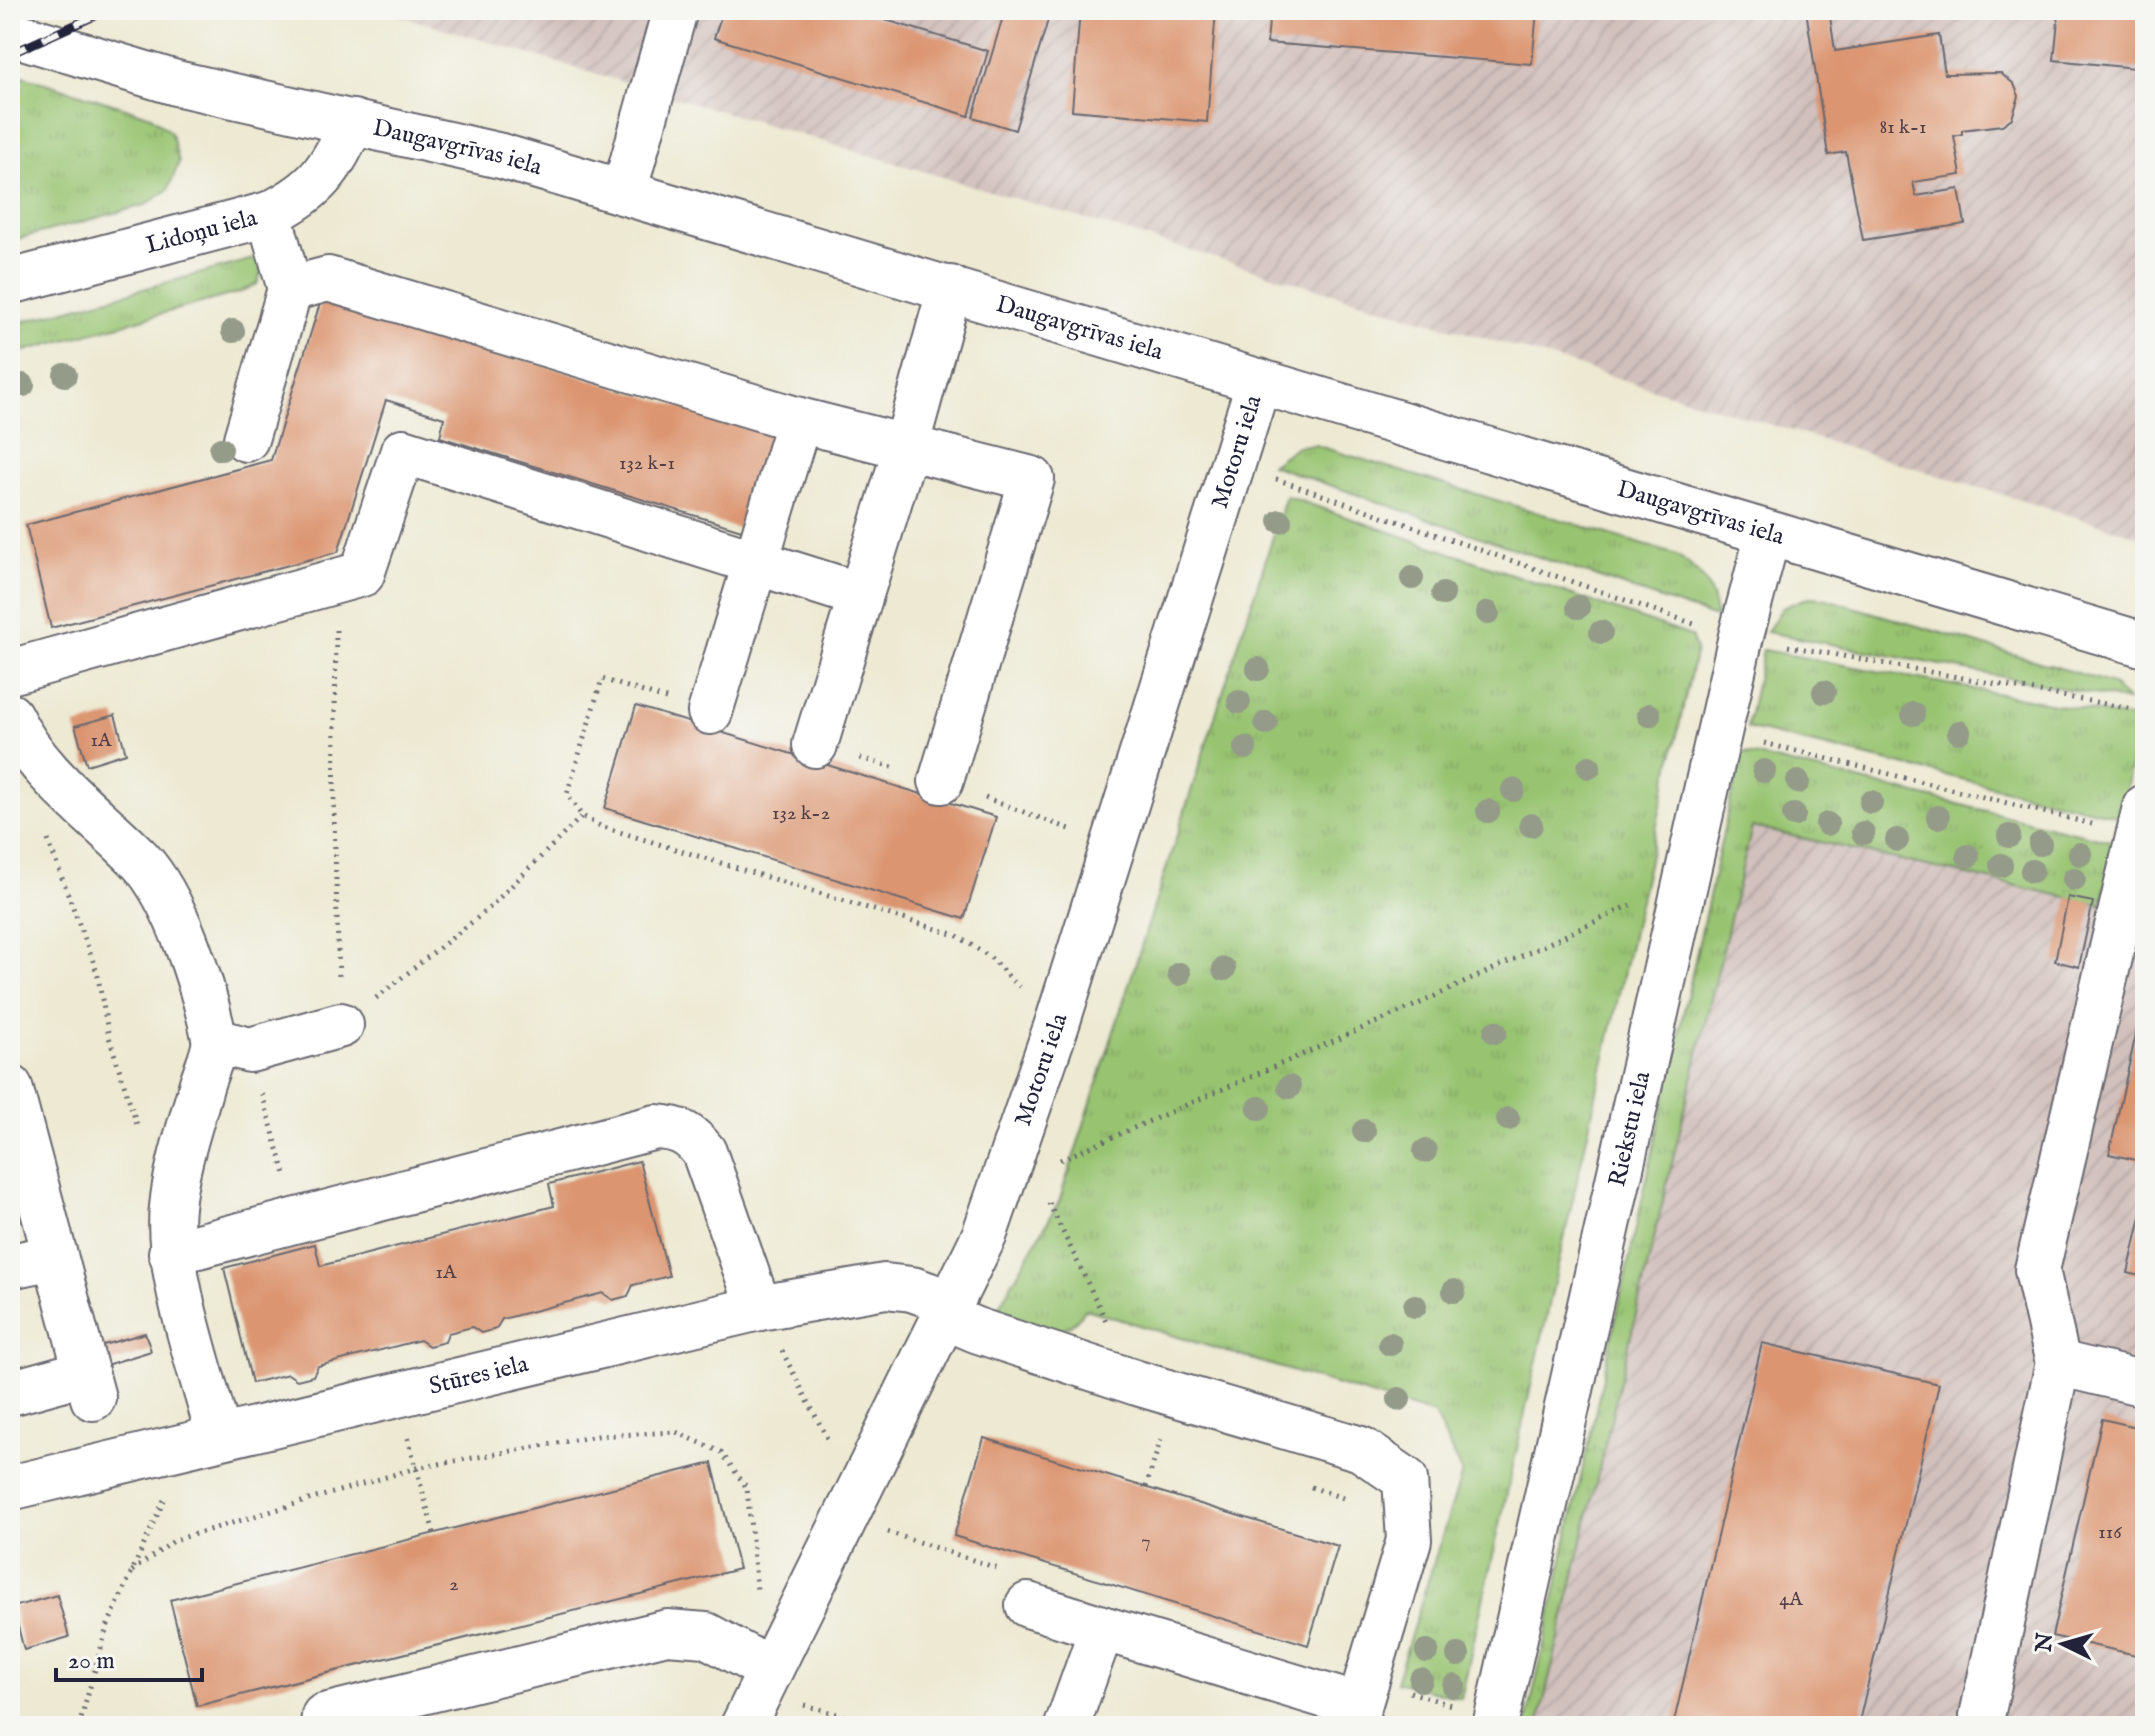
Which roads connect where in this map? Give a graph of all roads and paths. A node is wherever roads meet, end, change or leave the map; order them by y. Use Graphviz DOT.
graph roads {
  1 [pos="675,10"];
  2 [pos="10,33"];
  3 [pos="353,122"];
  4 [pos="624,192"];
  5 [pos="269,214"];
  6 [pos="10,282"];
  7 [pos="950,288"];
  8 [pos="290,289"];
  9 [pos="1259,381"];
  10 [pos="799,420"];
  11 [pos="246,439"];
  12 [pos="906,447"];
  13 [pos="1234,462"];
  14 [pos="1768,534"];
  15 [pos="756,562"];
  16 [pos="337,581"];
  17 [pos="860,595"];
  18 [pos="1705,627"];
  19 [pos="1779,645"];
  20 [pos="2145,645"];
  21 [pos="10,672"];
  22 [pos="2133,709"];
  23 [pos="710,712"];
  24 [pos="10,716"];
  25 [pos="1720,732"];
  26 [pos="815,745"];
  27 [pos="941,781"];
  28 [pos="582,816"];
  29 [pos="2142,821"];
  30 [pos="45,833"];
  31 [pos="1113,845"];
  32 [pos="1687,880"];
  33 [pos="1057,1024"];
  34 [pos="341,1025"];
  35 [pos="232,1046"];
  36 [pos="10,1087"];
  37 [pos="140,1135"];
  38 [pos="1066,1156"];
  39 [pos="1049,1203"];
  40 [pos="298,1220"];
  41 [pos="171,1253"];
  42 [pos="55,1257"];
  43 [pos="10,1266"];
  44 [pos="759,1308"];
  45 [pos="946,1309"];
  46 [pos="2058,1363"];
  47 [pos="1137,1383"];
  48 [pos="2145,1384"];
  49 [pos="10,1393"];
  50 [pos="397,1394"];
  51 [pos="204,1441"];
  52 [pos="416,1468"];
  53 [pos="10,1488"];
  54 [pos="850,1504"];
  55 [pos="434,1533"];
  56 [pos="132,1571"];
  57 [pos="757,1592"];
  58 [pos="1028,1605"];
  59 [pos="1102,1628"];
  60 [pos="770,1670"];
  61 [pos="804,1704"];
  62 [pos="1359,1707"];
  63 [pos="1982,1716"];
  64 [pos="1497,1718"];
  65 [pos="79,1726"];
  66 [pos="323,1726"];
  67 [pos="743,1726"];
  68 [pos="880,1726"];
  69 [pos="1067,1726"];
  1 -- 4 [label="street"];
  2 -- 3 [label="street, Daugavgrīvas iela"];
  3 -- 4 [label="street, Daugavgrīvas iela"];
  3 -- 5 [label="street, Lidoņu iela"];
  4 -- 7 [label="street, Daugavgrīvas iela"];
  5 -- 6 [label="street, Lidoņu iela"];
  5 -- 8 [label="street"];
  7 -- 9 [label="street, Daugavgrīvas iela"];
  7 -- 12 [label="street"];
  8 -- 10 [label="street"];
  8 -- 11 [label="street"];
  9 -- 13 [label="street, Motoru iela"];
  9 -- 14 [label="street, Daugavgrīvas iela"];
  10 -- 12 [label="street"];
  10 -- 15 [label="street"];
  12 -- 17 [label="street"];
  12 -- 27 [label="street"];
  13 -- 18 [label="path"];
  13 -- 31 [label="street, Motoru iela"];
  14 -- 20 [label="street, Daugavgrīvas iela"];
  14 -- 25 [label="street, Riekstu iela"];
  15 -- 16 [label="street"];
  15 -- 17 [label="street"];
  15 -- 23 [label="street"];
  16 -- 21 [label="street"];
  16 -- 34 [label="path"];
  17 -- 26 [label="street"];
  19 -- 22 [label="path"];
  23 -- 28 [label="path"];
  24 -- 35 [label="street"];
  25 -- 29 [label="path"];
  25 -- 32 [label="street, Riekstu iela"];
  26 -- 27 [label="path"];
  27 -- 31 [label="path"];
  28 -- 33 [label="path"];
  28 -- 34 [label="path"];
  29 -- 46 [label="street"];
  30 -- 37 [label="path"];
  31 -- 33 [label="street, Motoru iela"];
  32 -- 38 [label="path"];
  32 -- 64 [label="street, Riekstu iela"];
  33 -- 45 [label="street, Motoru iela"];
  34 -- 35 [label="street"];
  35 -- 40 [label="path"];
  35 -- 41 [label="street"];
  36 -- 42 [label="street"];
  39 -- 47 [label="path"];
  40 -- 41 [label="street"];
  40 -- 44 [label="street"];
  41 -- 51 [label="street"];
  42 -- 43 [label="street"];
  42 -- 49 [label="street"];
  44 -- 45 [label="street, Stūres iela"];
  44 -- 50 [label="street, Stūres iela"];
  44 -- 54 [label="path"];
  45 -- 47 [label="street, Stūres iela"];
  45 -- 54 [label="street, Motoru iela"];
  46 -- 48 [label="street"];
  46 -- 63 [label="street"];
  47 -- 62 [label="street, Stūres iela"];
  50 -- 51 [label="street, Stūres iela"];
  50 -- 52 [label="path"];
  51 -- 53 [label="street, Stūres iela"];
  51 -- 56 [label="path"];
  52 -- 55 [label="path"];
  52 -- 56 [label="path"];
  52 -- 57 [label="path"];
  54 -- 60 [label="street, Motoru iela"];
  56 -- 65 [label="path"];
  58 -- 59 [label="street"];
  59 -- 62 [label="street"];
  59 -- 69 [label="street"];
  60 -- 66 [label="street"];
  60 -- 67 [label="street, Motoru iela"];
  61 -- 68 [label="path"];
  62 -- 64 [label="path"];
}
